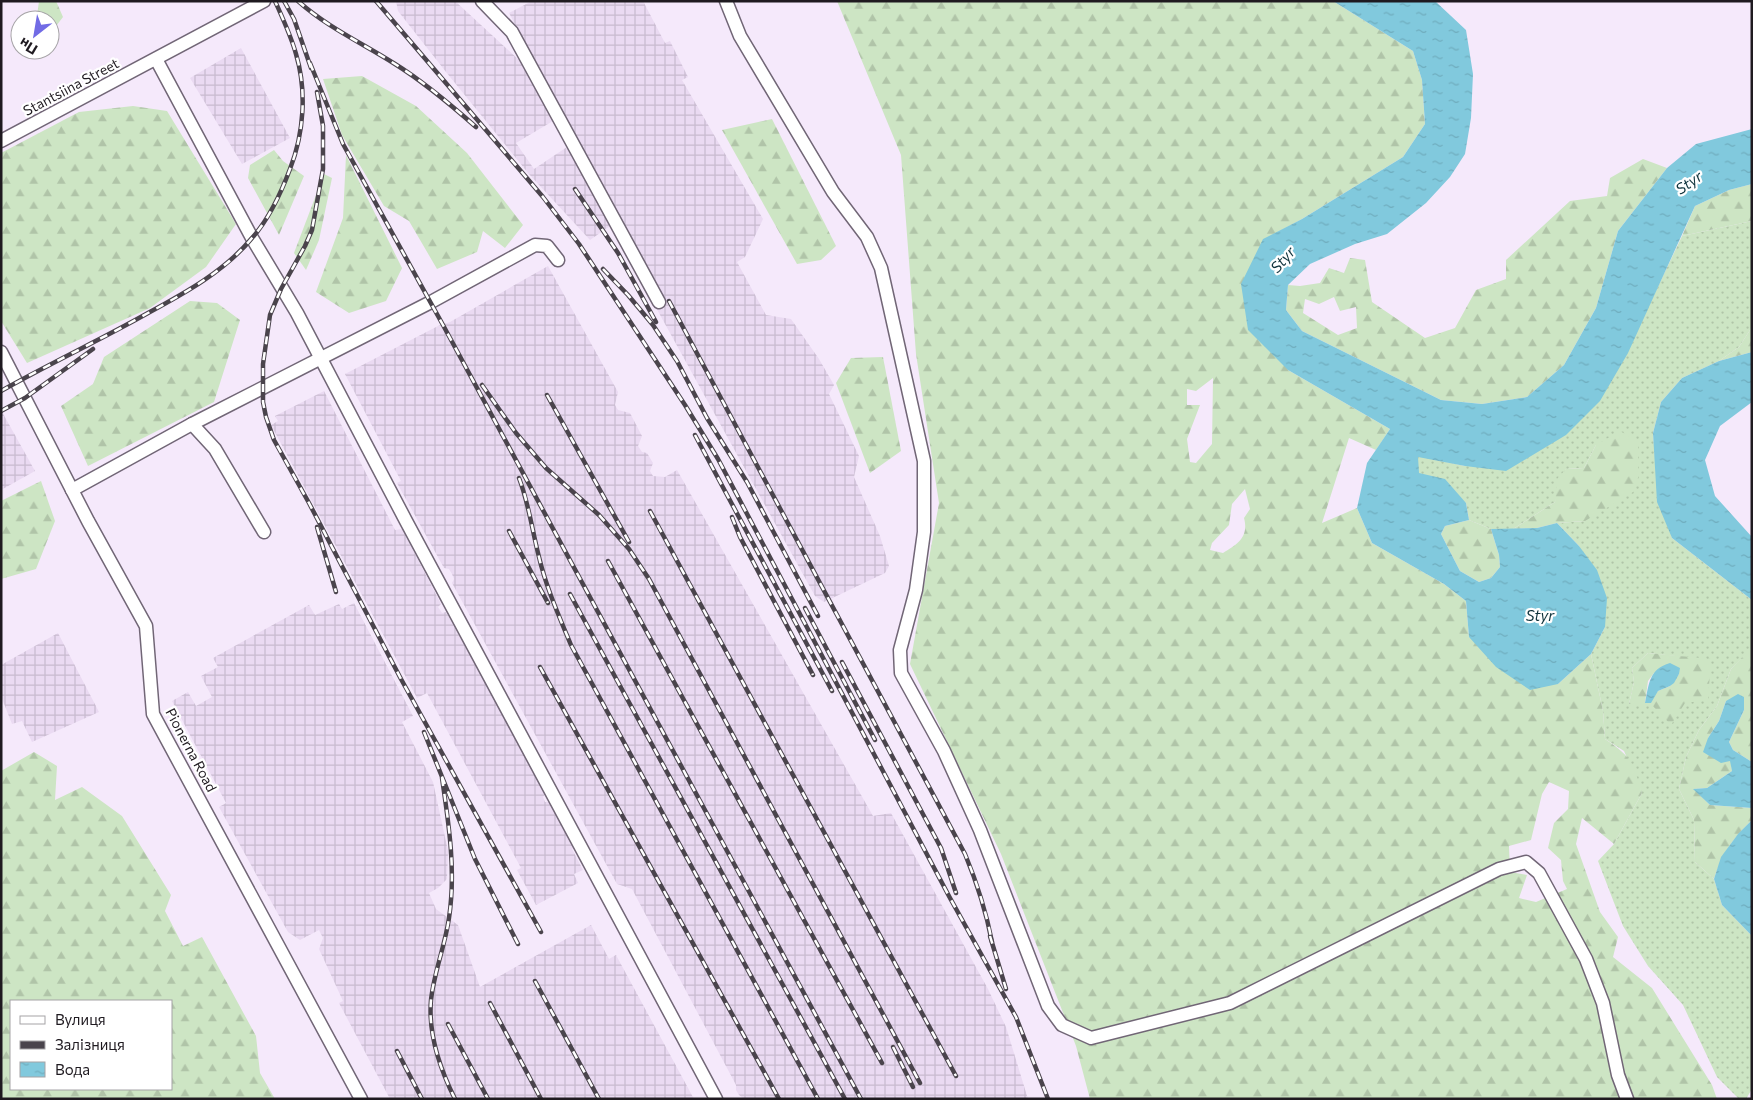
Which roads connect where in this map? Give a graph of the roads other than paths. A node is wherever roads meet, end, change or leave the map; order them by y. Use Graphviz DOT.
graph roads {
  1 [pos="264,1"];
  2 [pos="482,1"];
  3 [pos="726,1"];
  4 [pos="156,59"];
  5 [pos="1,141"];
  6 [pos="558,260"];
  7 [pos="658,302"];
  8 [pos="1,352"];
  9 [pos="320,358"];
  10 [pos="192,424"];
  11 [pos="72,490"];
  12 [pos="264,532"];
  13 [pos="361,1099"];
  14 [pos="716,1099"];
  15 [pos="1627,1099"];
  1 -- 4 [label="street, Stantsiina Street"];
  2 -- 7 [label="street"];
  3 -- 15 [label="street"];
  4 -- 5 [label="street, Stantsiina Street"];
  4 -- 9 [label="street"];
  6 -- 9 [label="street"];
  8 -- 11 [label="street, Pionerna Road"];
  9 -- 10 [label="street"];
  9 -- 14 [label="street"];
  10 -- 11 [label="street"];
  10 -- 12 [label="street"];
  11 -- 13 [label="street, Pionerna Road"];
}
